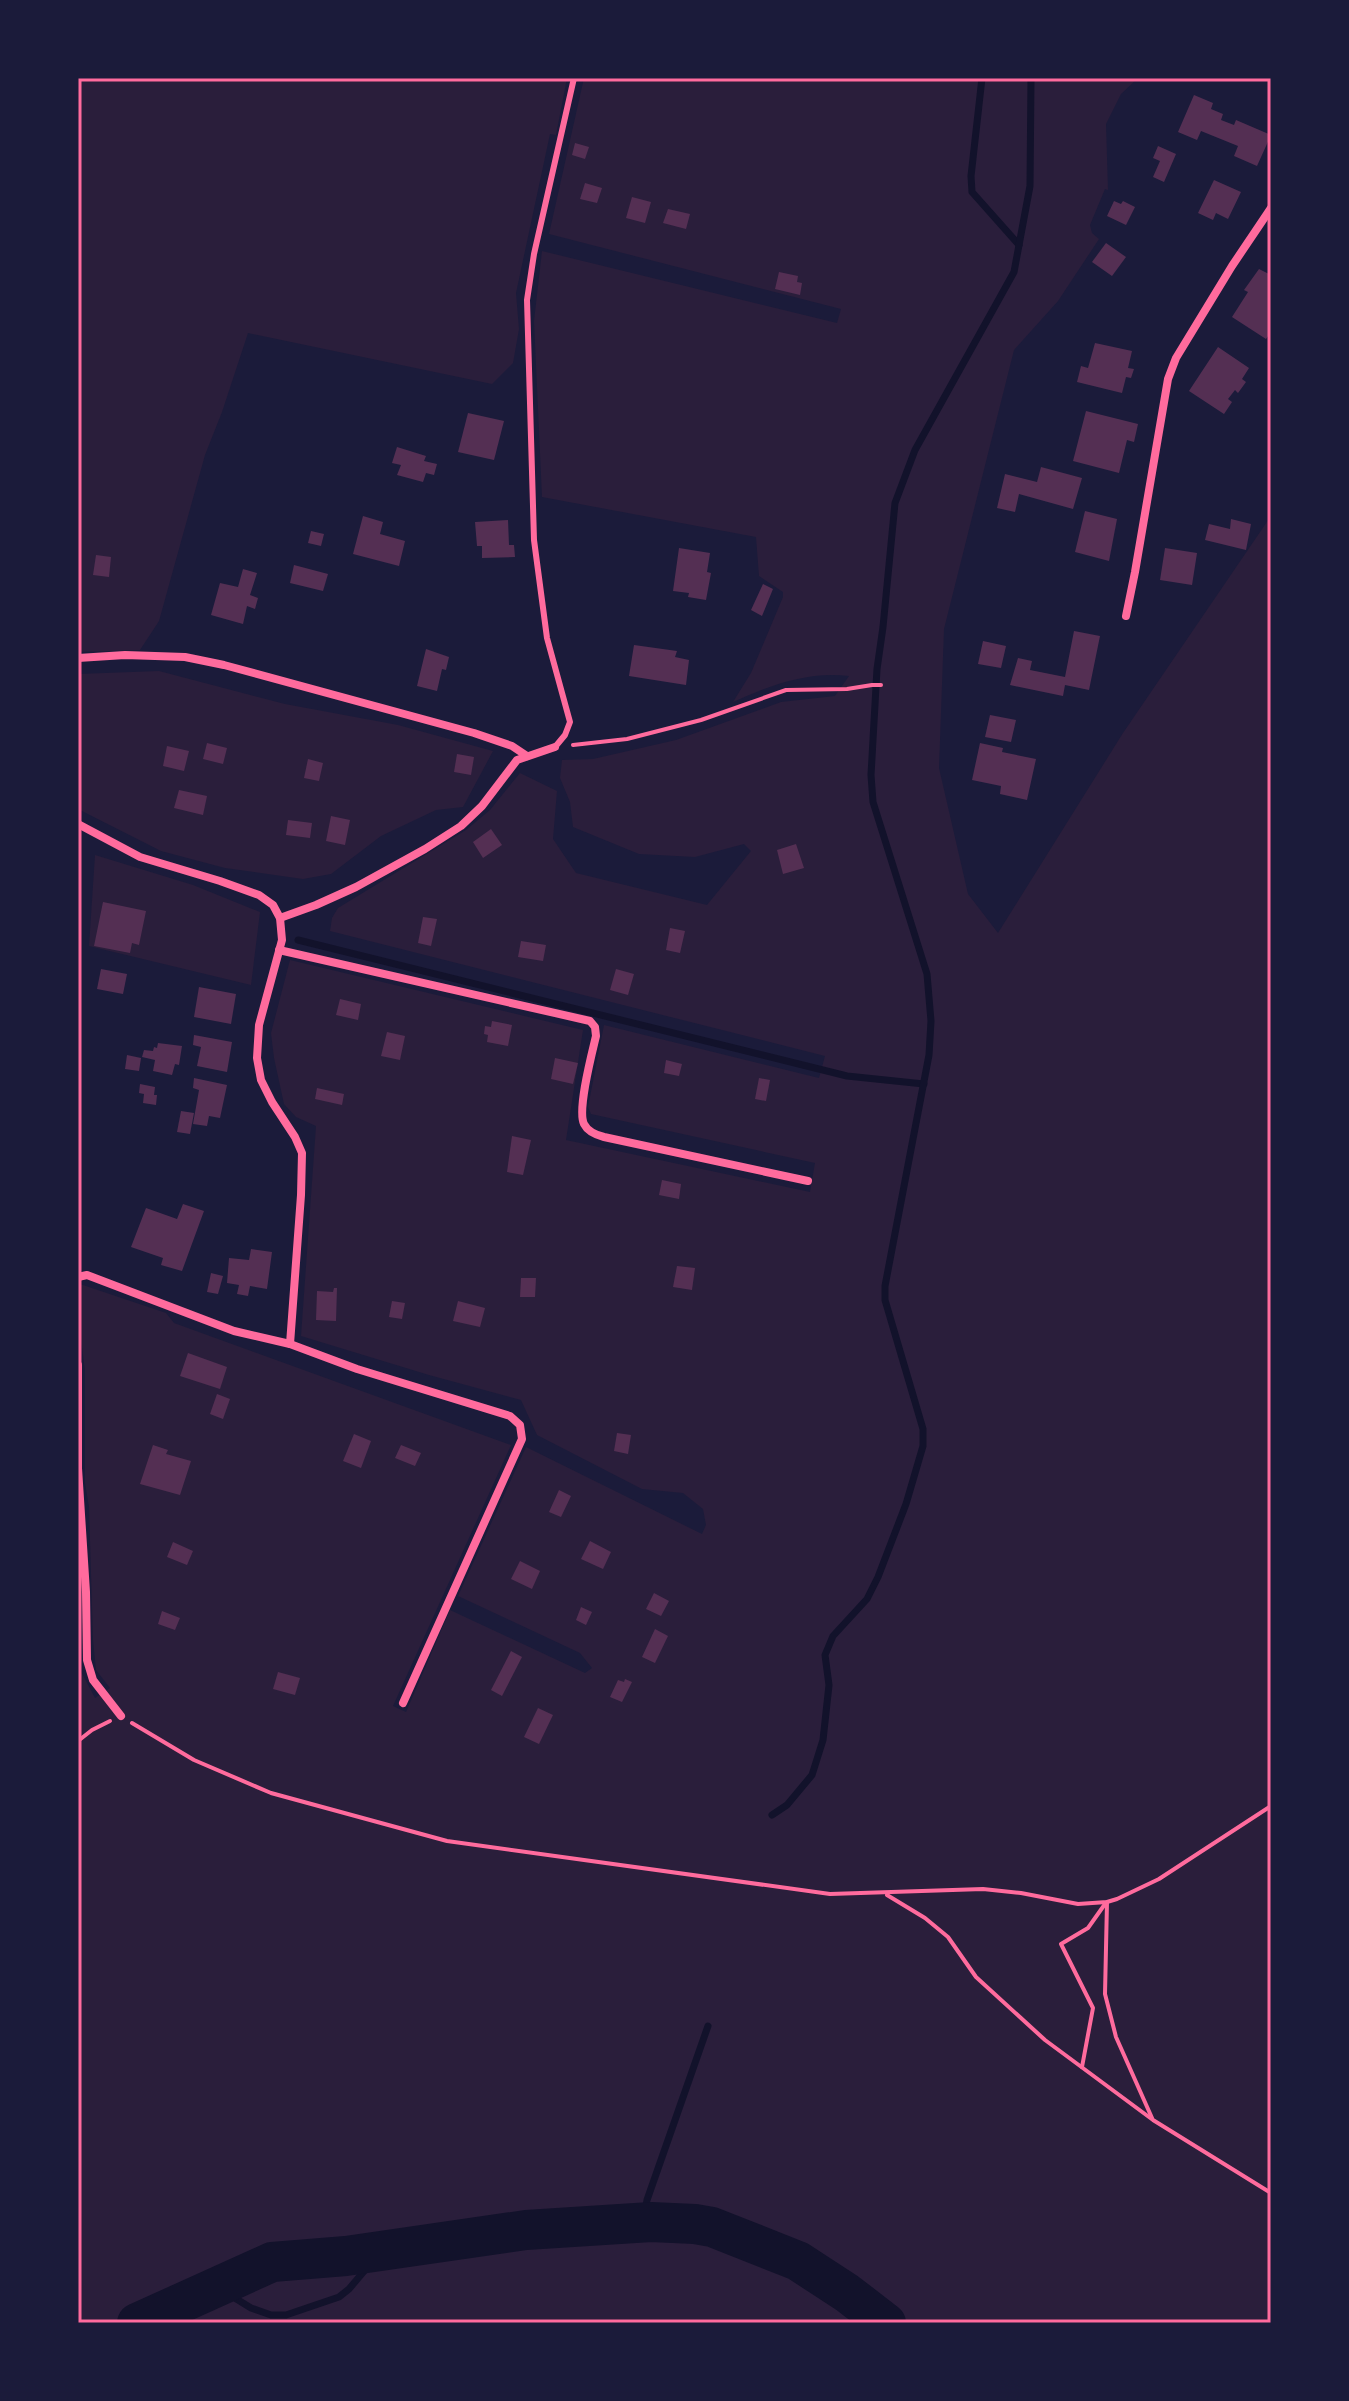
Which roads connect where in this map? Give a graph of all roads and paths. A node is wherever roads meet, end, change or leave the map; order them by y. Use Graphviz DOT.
graph roads {
  1 [pos="574,78"];
  2 [pos="1271,208"];
  3 [pos="1126,616"];
  4 [pos="78,658"];
  5 [pos="881,685"];
  6 [pos="555,747"];
  7 [pos="527,756"];
  8 [pos="78,824"];
  9 [pos="280,918"];
  10 [pos="279,950"];
  11 [pos="808,1181"];
  12 [pos="82,1276"];
  13 [pos="290,1344"];
  14 [pos="78,1365"];
  15 [pos="403,1703"];
  16 [pos="121,1716"];
  17 [pos="78,1741"];
  18 [pos="1271,1806"];
  19 [pos="886,1894"];
  20 [pos="1107,1902"];
  21 [pos="1082,2067"];
  22 [pos="1153,2120"];
  23 [pos="1271,2193"];
  1 -- 6 [label="lane"];
  2 -- 3 [label="street"];
  4 -- 7 [label="street"];
  5 -- 6 [label="path"];
  6 -- 7 [label="street"];
  7 -- 9 [label="street"];
  8 -- 9 [label="street"];
  9 -- 10 [label="street"];
  10 -- 11 [label="street"];
  10 -- 13 [label="street"];
  12 -- 13 [label="street"];
  13 -- 15 [label="street"];
  14 -- 16 [label="street"];
  16 -- 17 [label="path"];
  16 -- 19 [label="path"];
  18 -- 20 [label="path"];
  19 -- 20 [label="path"];
  19 -- 21 [label="path"];
  20 -- 21 [label="path"];
  20 -- 22 [label="path"];
  21 -- 22 [label="path"];
  22 -- 23 [label="path"];
}
